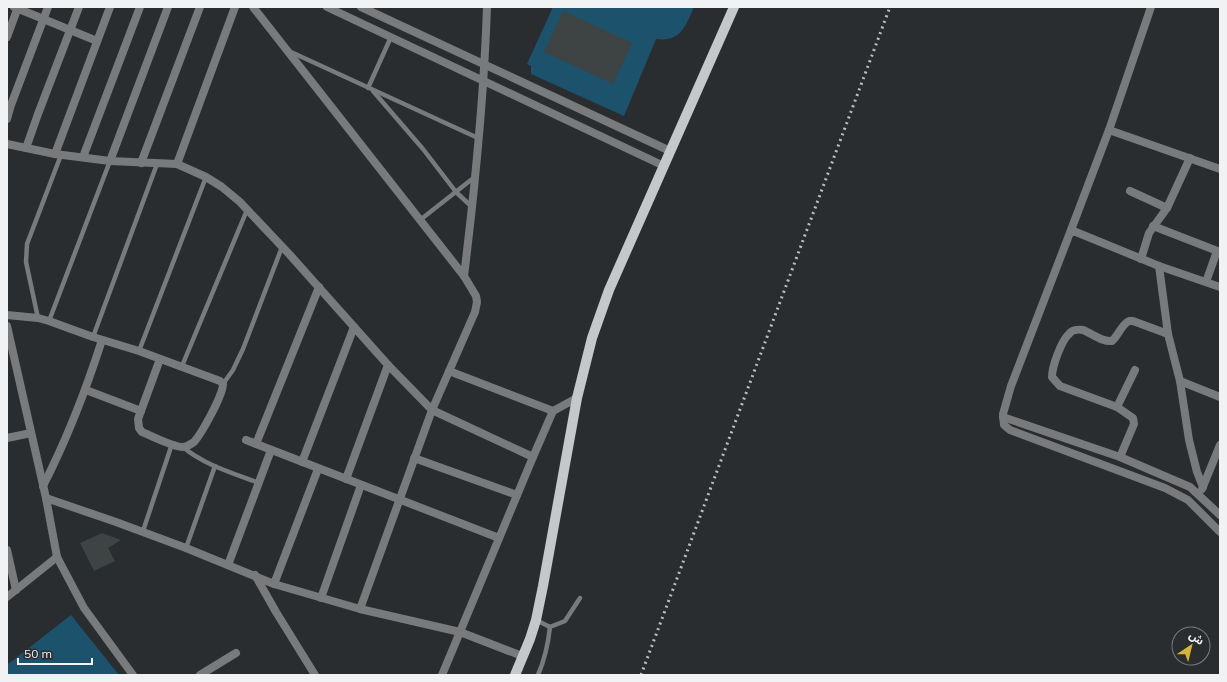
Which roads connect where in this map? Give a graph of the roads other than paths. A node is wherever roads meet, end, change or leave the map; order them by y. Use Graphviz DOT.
graph roads {
  1 [pos="17,7"];
  2 [pos="48,7"];
  3 [pos="79,7"];
  4 [pos="110,7"];
  5 [pos="140,7"];
  6 [pos="168,7"];
  7 [pos="200,7"];
  8 [pos="235,7"];
  9 [pos="253,7"];
  10 [pos="327,7"];
  11 [pos="361,7"];
  12 [pos="487,7"];
  13 [pos="734,7"];
  14 [pos="1151,7"];
  15 [pos="44,19"];
  16 [pos="70,30"];
  17 [pos="7,37"];
  18 [pos="391,38"];
  19 [pos="97,41"];
  20 [pos="288,51"];
  21 [pos="485,64"];
  22 [pos="483,81"];
  23 [pos="370,89"];
  24 [pos="9,105"];
  25 [pos="7,119"];
  26 [pos="1109,130"];
  27 [pos="478,138"];
  28 [pos="7,144"];
  29 [pos="26,148"];
  30 [pos="670,151"];
  31 [pos="58,154"];
  32 [pos="83,156"];
  33 [pos="1190,158"];
  34 [pos="110,161"];
  35 [pos="141,163"];
  36 [pos="157,164"];
  37 [pos="177,164"];
  38 [pos="664,166"];
  39 [pos="1220,169"];
  40 [pos="476,176"];
  41 [pos="206,177"];
  42 [pos="456,192"];
  43 [pos="1130,192"];
  44 [pos="472,208"];
  45 [pos="1167,208"];
  46 [pos="247,210"];
  47 [pos="420,220"];
  48 [pos="1153,226"];
  49 [pos="1071,230"];
  50 [pos="282,247"];
  51 [pos="1219,251"];
  52 [pos="1141,259"];
  53 [pos="1159,266"];
  54 [pos="464,276"];
  55 [pos="1206,282"];
  56 [pos="1220,287"];
  57 [pos="319,288"];
  58 [pos="7,315"];
  59 [pos="38,318"];
  60 [pos="49,321"];
  61 [pos="7,326"];
  62 [pos="354,327"];
  63 [pos="1168,334"];
  64 [pos="93,337"];
  65 [pos="102,340"];
  66 [pos="138,351"];
  67 [pos="160,359"];
  68 [pos="388,365"];
  69 [pos="182,366"];
  70 [pos="1134,370"];
  71 [pos="449,371"];
  72 [pos="1180,381"];
  73 [pos="223,384"];
  74 [pos="86,390"];
  75 [pos="1220,396"];
  76 [pos="577,398"];
  77 [pos="1117,407"];
  78 [pos="432,410"];
  79 [pos="141,411"];
  80 [pos="553,411"];
  81 [pos="1003,417"];
  82 [pos="31,432"];
  83 [pos="7,438"];
  84 [pos="246,440"];
  85 [pos="172,444"];
  86 [pos="256,444"];
  87 [pos="1220,446"];
  88 [pos="183,447"];
  89 [pos="271,450"];
  90 [pos="533,457"];
  91 [pos="414,458"];
  92 [pos="1120,458"];
  93 [pos="302,462"];
  94 [pos="215,466"];
  95 [pos="318,469"];
  96 [pos="346,479"];
  97 [pos="259,483"];
  98 [pos="361,485"];
  99 [pos="43,486"];
  100 [pos="1203,486"];
  101 [pos="517,495"];
  102 [pos="1199,495"];
  103 [pos="46,498"];
  104 [pos="399,499"];
  105 [pos="1195,506"];
  106 [pos="1220,515"];
  107 [pos="143,531"];
  108 [pos="1220,532"];
  109 [pos="499,538"];
  110 [pos="186,548"];
  111 [pos="7,550"];
  112 [pos="57,557"];
  113 [pos="228,565"];
  114 [pos="256,575"];
  115 [pos="274,584"];
  116 [pos="16,590"];
  117 [pos="7,597"];
  118 [pos="321,598"];
  119 [pos="580,598"];
  120 [pos="360,609"];
  121 [pos="536,620"];
  122 [pos="550,627"];
  123 [pos="460,632"];
  124 [pos="236,653"];
  125 [pos="522,656"];
  126 [pos="133,675"];
  127 [pos="200,675"];
  128 [pos="315,675"];
  129 [pos="442,675"];
  130 [pos="514,675"];
  131 [pos="538,675"];
  1 -- 15 [label="street"];
  1 -- 17 [label="street"];
  2 -- 15 [label="street"];
  3 -- 16 [label="street"];
  4 -- 19 [label="street"];
  5 -- 32 [label="street"];
  6 -- 34 [label="street"];
  7 -- 35 [label="street"];
  8 -- 37 [label="street"];
  9 -- 20 [label="street"];
  10 -- 18 [label="street"];
  11 -- 21 [label="street"];
  12 -- 21 [label="street"];
  13 -- 30 [label="main road"];
  14 -- 26 [label="street"];
  15 -- 16 [label="street"];
  15 -- 24 [label="street"];
  16 -- 19 [label="street"];
  16 -- 29 [label="street"];
  18 -- 22 [label="street"];
  18 -- 23 [label="lane"];
  19 -- 31 [label="street"];
  20 -- 23 [label="lane"];
  20 -- 47 [label="street"];
  21 -- 22 [label="street"];
  21 -- 30 [label="street"];
  22 -- 27 [label="street"];
  22 -- 38 [label="street"];
  23 -- 27 [label="lane"];
  23 -- 42 [label="lane"];
  24 -- 25 [label="street"];
  26 -- 33 [label="street"];
  26 -- 49 [label="street"];
  27 -- 40 [label="street"];
  28 -- 29 [label="street"];
  29 -- 31 [label="street"];
  30 -- 38 [label="main road"];
  31 -- 32 [label="street"];
  31 -- 59 [label="lane"];
  32 -- 34 [label="street"];
  33 -- 39 [label="street"];
  33 -- 45 [label="street"];
  34 -- 35 [label="street"];
  34 -- 60 [label="lane"];
  35 -- 36 [label="street"];
  36 -- 37 [label="street"];
  36 -- 64 [label="lane"];
  37 -- 41 [label="street"];
  38 -- 76 [label="main road"];
  40 -- 42 [label="lane"];
  40 -- 44 [label="street"];
  41 -- 46 [label="street"];
  41 -- 66 [label="lane"];
  42 -- 44 [label="lane"];
  42 -- 47 [label="lane"];
  43 -- 45 [label="street"];
  44 -- 54 [label="street"];
  45 -- 48 [label="street"];
  46 -- 50 [label="street"];
  46 -- 69 [label="lane"];
  47 -- 54 [label="street"];
  48 -- 51 [label="street"];
  48 -- 52 [label="street"];
  49 -- 52 [label="street"];
  49 -- 81 [label="street"];
  50 -- 57 [label="street"];
  50 -- 73 [label="lane"];
  51 -- 55 [label="street"];
  52 -- 53 [label="street"];
  53 -- 55 [label="street"];
  53 -- 63 [label="street"];
  54 -- 71 [label="street"];
  55 -- 56 [label="street"];
  57 -- 62 [label="street"];
  57 -- 86 [label="street"];
  58 -- 59 [label="street"];
  59 -- 60 [label="street"];
  60 -- 64 [label="street"];
  61 -- 82 [label="street"];
  62 -- 68 [label="street"];
  62 -- 93 [label="street"];
  63 -- 72 [label="street"];
  63 -- 77 [label="street"];
  64 -- 65 [label="street"];
  65 -- 66 [label="street"];
  65 -- 74 [label="street"];
  66 -- 67 [label="street"];
  67 -- 69 [label="street"];
  67 -- 79 [label="street"];
  68 -- 78 [label="street"];
  68 -- 96 [label="street"];
  69 -- 73 [label="street"];
  70 -- 77 [label="street"];
  71 -- 78 [label="street"];
  71 -- 80 [label="street"];
  72 -- 75 [label="street"];
  72 -- 100 [label="street"];
  73 -- 88 [label="street"];
  74 -- 79 [label="street"];
  74 -- 99 [label="street"];
  76 -- 80 [label="street"];
  76 -- 121 [label="main road"];
  77 -- 92 [label="street"];
  78 -- 90 [label="street"];
  78 -- 91 [label="street"];
  79 -- 85 [label="street"];
  80 -- 90 [label="street"];
  81 -- 92 [label="street"];
  81 -- 105 [label="street"];
  82 -- 83 [label="street"];
  82 -- 99 [label="street"];
  84 -- 86 [label="street"];
  85 -- 88 [label="street"];
  85 -- 107 [label="lane"];
  86 -- 89 [label="street"];
  87 -- 100 [label="street"];
  88 -- 94 [label="lane"];
  89 -- 93 [label="street"];
  89 -- 97 [label="street"];
  90 -- 101 [label="street"];
  91 -- 101 [label="street"];
  91 -- 104 [label="street"];
  92 -- 102 [label="street"];
  93 -- 95 [label="street"];
  94 -- 97 [label="lane"];
  94 -- 110 [label="lane"];
  95 -- 96 [label="street"];
  95 -- 115 [label="street"];
  96 -- 98 [label="street"];
  97 -- 113 [label="street"];
  98 -- 104 [label="street"];
  98 -- 118 [label="street"];
  99 -- 103 [label="street"];
  100 -- 102 [label="street"];
  101 -- 109 [label="street"];
  102 -- 105 [label="street"];
  102 -- 106 [label="street"];
  103 -- 107 [label="street"];
  103 -- 112 [label="street"];
  104 -- 109 [label="street"];
  104 -- 120 [label="street"];
  105 -- 108 [label="street"];
  107 -- 110 [label="street"];
  109 -- 123 [label="street"];
  110 -- 113 [label="street"];
  111 -- 116 [label="street"];
  112 -- 116 [label="street"];
  112 -- 126 [label="street"];
  113 -- 114 [label="street"];
  114 -- 115 [label="street"];
  114 -- 128 [label="street"];
  115 -- 118 [label="street"];
  116 -- 117 [label="street"];
  118 -- 120 [label="street"];
  119 -- 122 [label="lane"];
  120 -- 123 [label="street"];
  121 -- 122 [label="lane"];
  121 -- 125 [label="main road"];
  122 -- 131 [label="lane"];
  123 -- 125 [label="street"];
  123 -- 129 [label="street"];
  124 -- 127 [label="street"];
  125 -- 130 [label="main road"];
}
